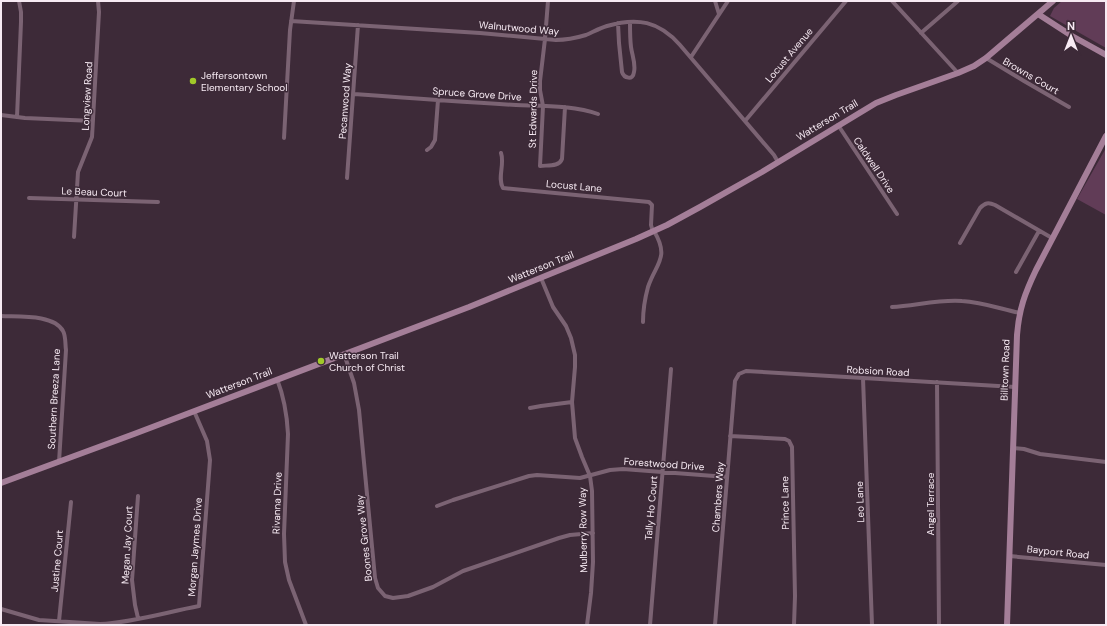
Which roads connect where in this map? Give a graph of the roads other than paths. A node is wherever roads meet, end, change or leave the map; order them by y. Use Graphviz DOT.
graph roads {
  1 [pos="19,1"];
  2 [pos="98,1"];
  3 [pos="294,1"];
  4 [pos="548,1"];
  5 [pos="715,1"];
  6 [pos="728,1"];
  7 [pos="846,1"];
  8 [pos="892,1"];
  9 [pos="958,1"];
  10 [pos="1053,1"];
  11 [pos="719,14"];
  12 [pos="1038,14"];
  13 [pos="291,21"];
  14 [pos="630,22"];
  15 [pos="618,23"];
  16 [pos="358,25"];
  17 [pos="921,33"];
  18 [pos="545,39"];
  19 [pos="1106,55"];
  20 [pos="691,57"];
  21 [pos="986,58"];
  22 [pos="958,73"];
  23 [pos="354,94"];
  24 [pos="438,100"];
  25 [pos="543,106"];
  26 [pos="1070,106"];
  27 [pos="565,108"];
  28 [pos="598,114"];
  29 [pos="1,115"];
  30 [pos="17,117"];
  31 [pos="93,121"];
  32 [pos="745,121"];
  33 [pos="837,125"];
  34 [pos="1106,136"];
  35 [pos="284,138"];
  36 [pos="427,150"];
  37 [pos="501,153"];
  38 [pos="778,162"];
  39 [pos="347,178"];
  40 [pos="29,198"];
  41 [pos="76,200"];
  42 [pos="158,202"];
  43 [pos="897,214"];
  44 [pos="1039,231"];
  45 [pos="654,232"];
  46 [pos="74,237"];
  47 [pos="1052,238"];
  48 [pos="960,243"];
  49 [pos="1016,272"];
  50 [pos="541,278"];
  51 [pos="892,307"];
  52 [pos="1020,313"];
  53 [pos="1,316"];
  54 [pos="643,322"];
  55 [pos="344,354"];
  56 [pos="671,368"];
  57 [pos="740,372"];
  58 [pos="863,378"];
  59 [pos="277,379"];
  60 [pos="937,382"];
  61 [pos="1015,387"];
  62 [pos="572,402"];
  63 [pos="530,408"];
  64 [pos="194,411"];
  65 [pos="730,436"];
  66 [pos="1013,448"];
  67 [pos="59,462"];
  68 [pos="1106,462"];
  69 [pos="662,472"];
  70 [pos="590,476"];
  71 [pos="728,477"];
  72 [pos="1,483"];
  73 [pos="138,496"];
  74 [pos="70,502"];
  75 [pos="437,506"];
  76 [pos="593,533"];
  77 [pos="1009,556"];
  78 [pos="1106,565"];
  79 [pos="1,609"];
  80 [pos="138,618"];
  81 [pos="59,621"];
  82 [pos="100,624"];
  83 [pos="306,625"];
  84 [pos="587,625"];
  85 [pos="650,625"];
  86 [pos="715,625"];
  87 [pos="794,625"];
  88 [pos="872,625"];
  89 [pos="938,625"];
  90 [pos="1007,625"];
  1 -- 30 [label="street"];
  2 -- 31 [label="street, Longview Road"];
  3 -- 13 [label="street"];
  4 -- 18 [label="street, St Edwards Drive"];
  5 -- 11 [label="street"];
  6 -- 11 [label="street"];
  7 -- 32 [label="street, Locust Avenue"];
  8 -- 17 [label="street"];
  9 -- 17 [label="street"];
  10 -- 12 [label="main road, Watterson Trail"];
  11 -- 20 [label="street"];
  12 -- 19 [label="main road"];
  12 -- 21 [label="main road, Watterson Trail"];
  13 -- 16 [label="street, Walnutwood Way"];
  13 -- 35 [label="street"];
  14 -- 15 [label="street, Walnutwood Way"];
  14 -- 15 [label="street"];
  14 -- 20 [label="street, Walnutwood Way"];
  15 -- 18 [label="street, Walnutwood Way"];
  16 -- 18 [label="street, Walnutwood Way"];
  16 -- 23 [label="street, Pecanwood Way"];
  17 -- 22 [label="street"];
  18 -- 25 [label="street, St Edwards Drive"];
  20 -- 32 [label="street, Walnutwood Way"];
  21 -- 22 [label="main road, Watterson Trail"];
  21 -- 26 [label="street, Browns Court"];
  22 -- 33 [label="main road, Watterson Trail"];
  23 -- 24 [label="street, Spruce Grove Drive"];
  23 -- 39 [label="street, Pecanwood Way"];
  24 -- 25 [label="street, Spruce Grove Drive"];
  24 -- 36 [label="street"];
  25 -- 27 [label="street, Spruce Grove Drive"];
  25 -- 27 [label="street, St Edwards Drive"];
  27 -- 28 [label="street, Spruce Grove Drive"];
  29 -- 30 [label="street"];
  30 -- 31 [label="street"];
  31 -- 41 [label="street, Longview Road"];
  32 -- 38 [label="street, Walnutwood Way"];
  33 -- 38 [label="main road, Watterson Trail"];
  33 -- 43 [label="street, Caldwell Drive"];
  34 -- 47 [label="main road, Billtown Road"];
  37 -- 45 [label="street, Locust Lane"];
  38 -- 45 [label="main road, Watterson Trail"];
  40 -- 41 [label="street, Le Beau Court"];
  41 -- 42 [label="street, Le Beau Court"];
  41 -- 46 [label="street, Longview Road"];
  44 -- 47 [label="street"];
  44 -- 48 [label="street"];
  44 -- 49 [label="street"];
  45 -- 50 [label="main road, Watterson Trail"];
  45 -- 54 [label="street"];
  47 -- 52 [label="main road, Billtown Road"];
  50 -- 55 [label="main road, Watterson Trail"];
  50 -- 62 [label="street, Mulberry Row Way"];
  51 -- 52 [label="street"];
  52 -- 61 [label="main road, Billtown Road"];
  53 -- 67 [label="street, Southern Breeza Lane"];
  55 -- 59 [label="main road, Watterson Trail"];
  55 -- 76 [label="street, Boones Grove Way"];
  56 -- 69 [label="street, Tally Ho Court"];
  57 -- 58 [label="street, Robsion Road"];
  57 -- 65 [label="street, Chambers Way"];
  58 -- 60 [label="street, Robsion Road"];
  58 -- 88 [label="street, Leo Lane"];
  59 -- 64 [label="main road, Watterson Trail"];
  59 -- 83 [label="street, Rivanna Drive"];
  60 -- 61 [label="street, Robsion Road"];
  60 -- 89 [label="street, Angel Terrace"];
  61 -- 66 [label="main road, Billtown Road"];
  62 -- 63 [label="street"];
  62 -- 70 [label="street, Mulberry Row Way"];
  64 -- 67 [label="main road, Watterson Trail"];
  64 -- 80 [label="street, Morgan Jaymes Drive"];
  65 -- 71 [label="street, Chambers Way"];
  65 -- 87 [label="street, Prince Lane"];
  66 -- 68 [label="street"];
  66 -- 77 [label="main road, Billtown Road"];
  67 -- 72 [label="main road, Watterson Trail"];
  69 -- 70 [label="street, Forestwood Drive"];
  69 -- 71 [label="street, Forestwood Drive"];
  69 -- 85 [label="street, Tally Ho Court"];
  70 -- 75 [label="street, Forestwood Drive"];
  70 -- 76 [label="street, Mulberry Row Way"];
  71 -- 86 [label="street, Chambers Way"];
  73 -- 80 [label="street, Megan Jay Court"];
  74 -- 81 [label="street, Justine Court"];
  76 -- 84 [label="street, Mulberry Row Way"];
  77 -- 78 [label="street, Bayport Road"];
  77 -- 90 [label="main road, Billtown Road"];
  79 -- 81 [label="street, Morgan Jaymes Drive"];
  80 -- 82 [label="street, Morgan Jaymes Drive"];
  81 -- 82 [label="street, Morgan Jaymes Drive"];
}
